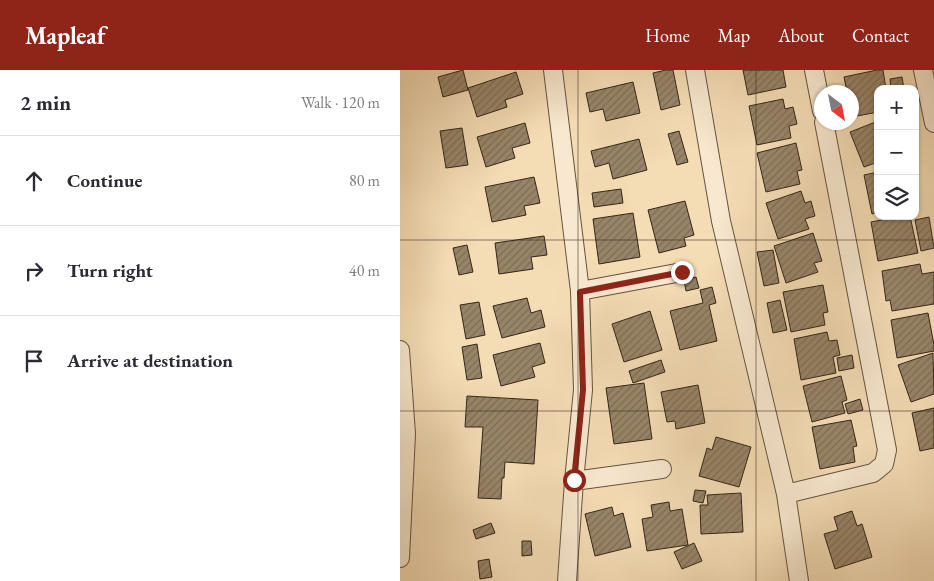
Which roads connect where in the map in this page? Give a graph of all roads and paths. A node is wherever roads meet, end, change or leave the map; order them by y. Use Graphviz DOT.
graph roads {
  1 [pos="553,70"];
  2 [pos="694,70"];
  3 [pos="814,70"];
  4 [pos="923,70"];
  5 [pos="817,85"];
  6 [pos="934,123"];
  7 [pos="826,130"];
  8 [pos="682,272"];
  9 [pos="580,292"];
  10 [pos="400,350"];
  11 [pos="662,469"];
  12 [pos="574,480"];
  13 [pos="786,494"];
  14 [pos="400,558"];
  15 [pos="567,581"];
  16 [pos="798,581"];
  1 -- 9 [label="street"];
  2 -- 13 [label="street"];
  3 -- 5 [label="street"];
  4 -- 6 [label="street"];
  7 -- 13 [label="street"];
  8 -- 9 [label="street"];
  9 -- 12 [label="street"];
  10 -- 14 [label="street"];
  11 -- 12 [label="street"];
  12 -- 15 [label="street"];
  13 -- 16 [label="street"];
}
